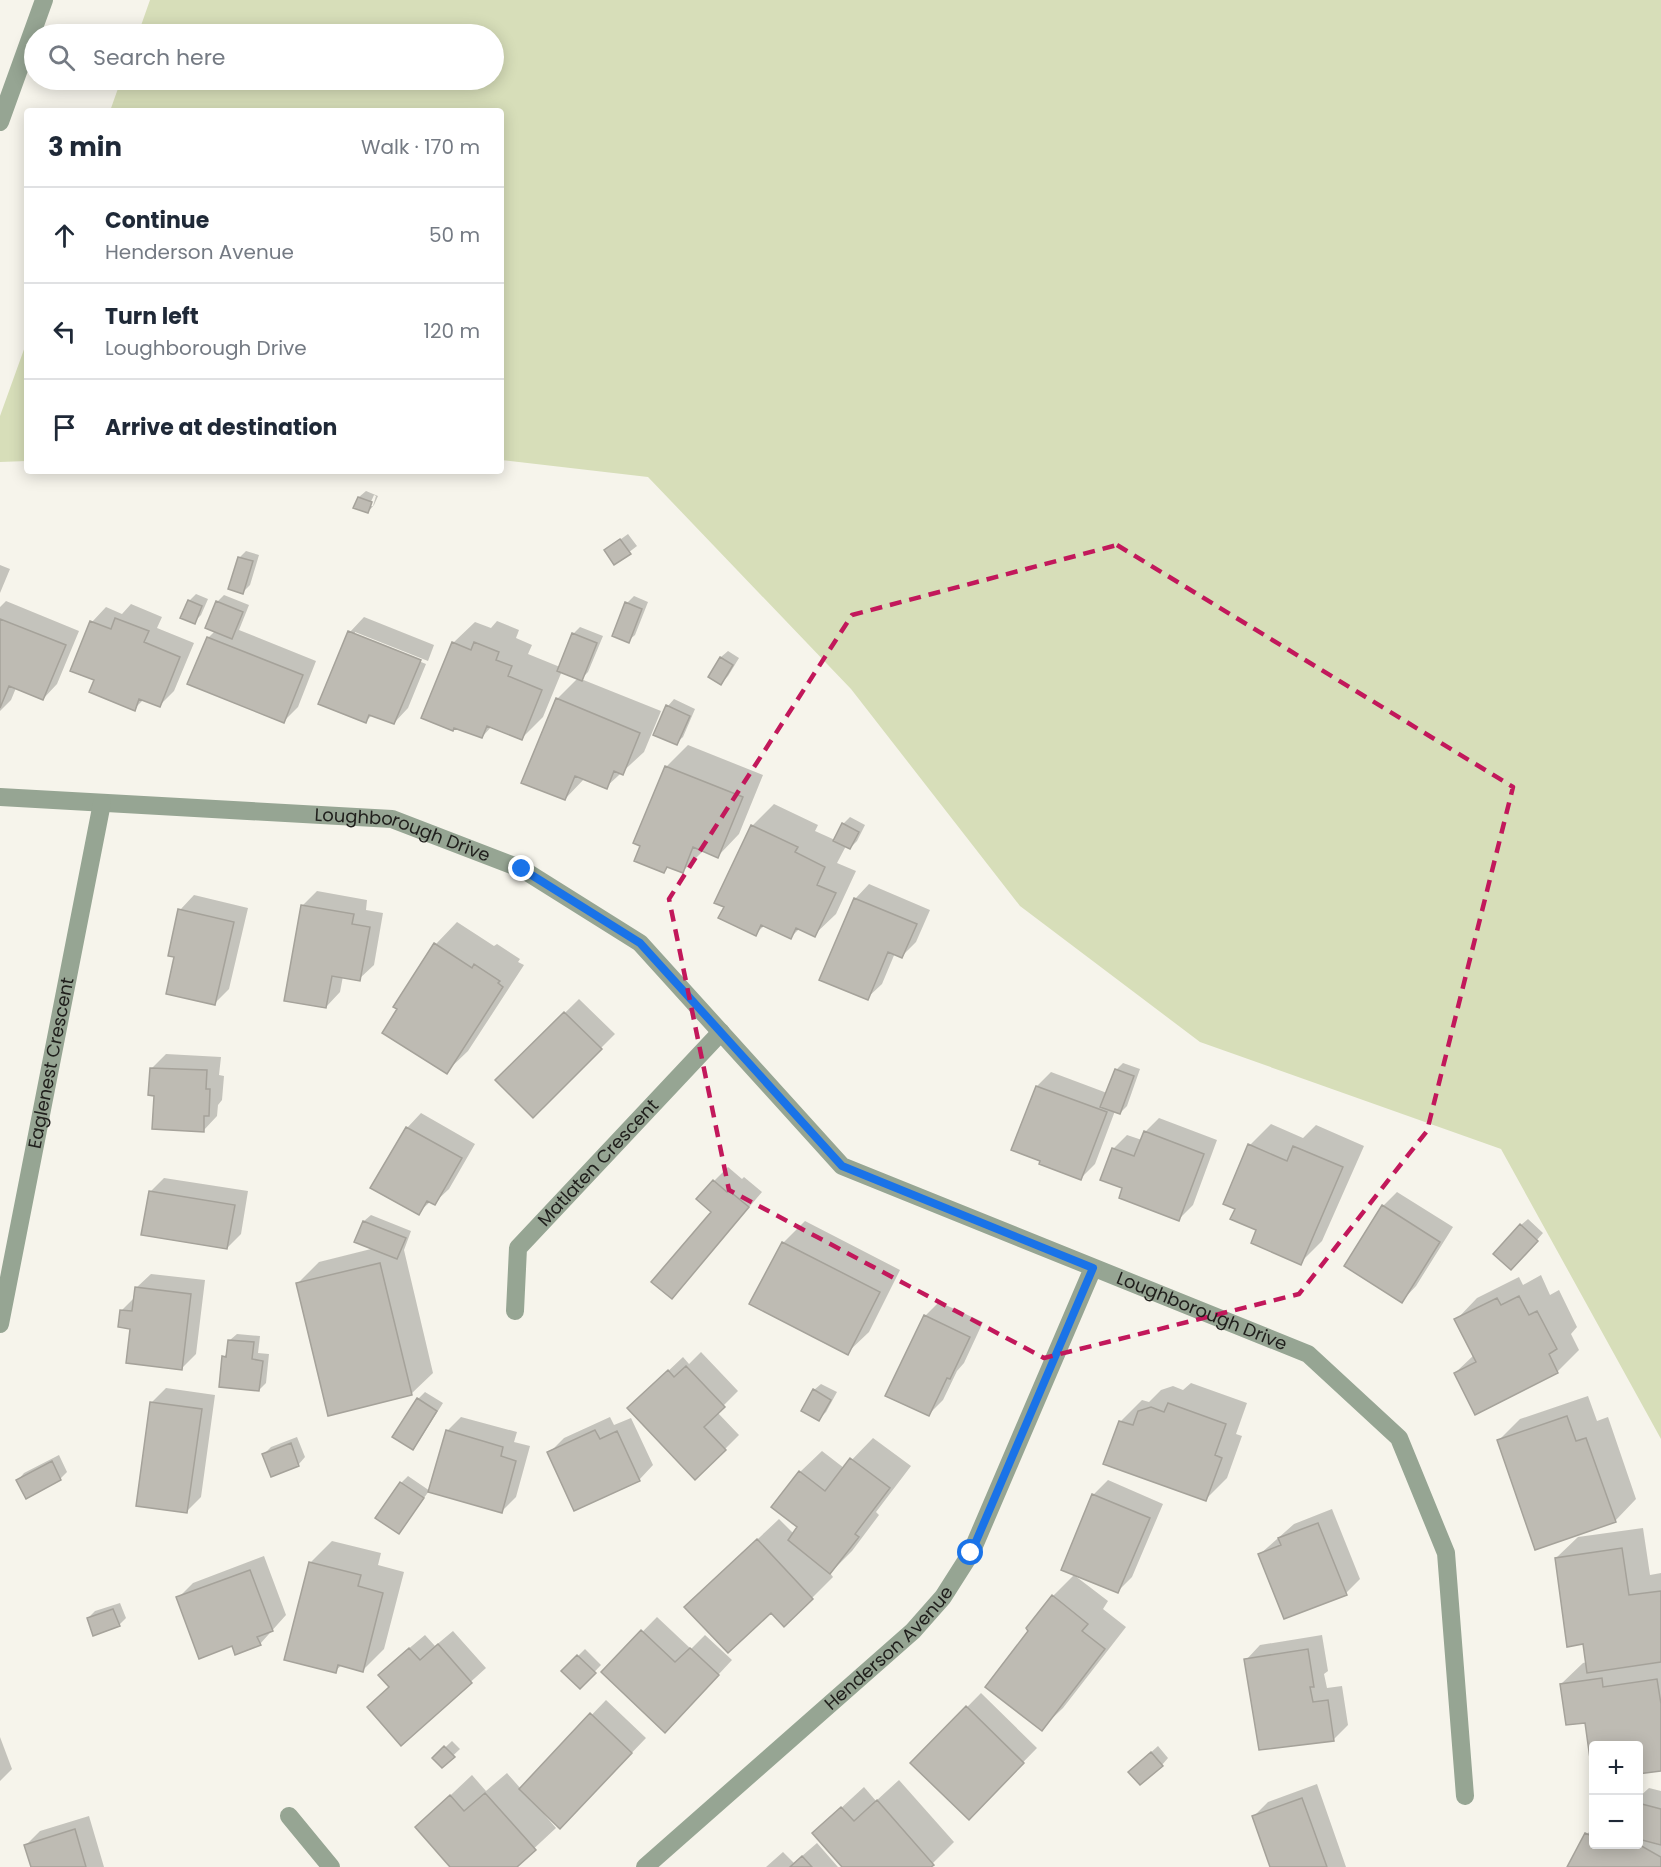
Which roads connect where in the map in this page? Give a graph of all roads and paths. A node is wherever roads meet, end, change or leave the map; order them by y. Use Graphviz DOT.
graph roads {
  1 [pos="44,0"];
  2 [pos="35,24"];
  3 [pos="24,55"];
  4 [pos="0,122"];
  5 [pos="0,797"];
  6 [pos="102,803"];
  7 [pos="721,1032"];
  8 [pos="1093,1268"];
  9 [pos="515,1311"];
  10 [pos="0,1324"];
  11 [pos="1465,1796"];
  12 [pos="289,1816"];
  13 [pos="331,1867"];
  14 [pos="645,1867"];
  1 -- 2 [label="street"];
  3 -- 4 [label="street"];
  5 -- 6 [label="street, Loughborough Drive"];
  6 -- 7 [label="street, Loughborough Drive"];
  6 -- 10 [label="street, Eaglenest Crescent"];
  7 -- 8 [label="street, Loughborough Drive"];
  7 -- 9 [label="street, Matlaten Crescent"];
  8 -- 11 [label="street, Loughborough Drive"];
  8 -- 14 [label="street, Henderson Avenue"];
  12 -- 13 [label="street"];
}
